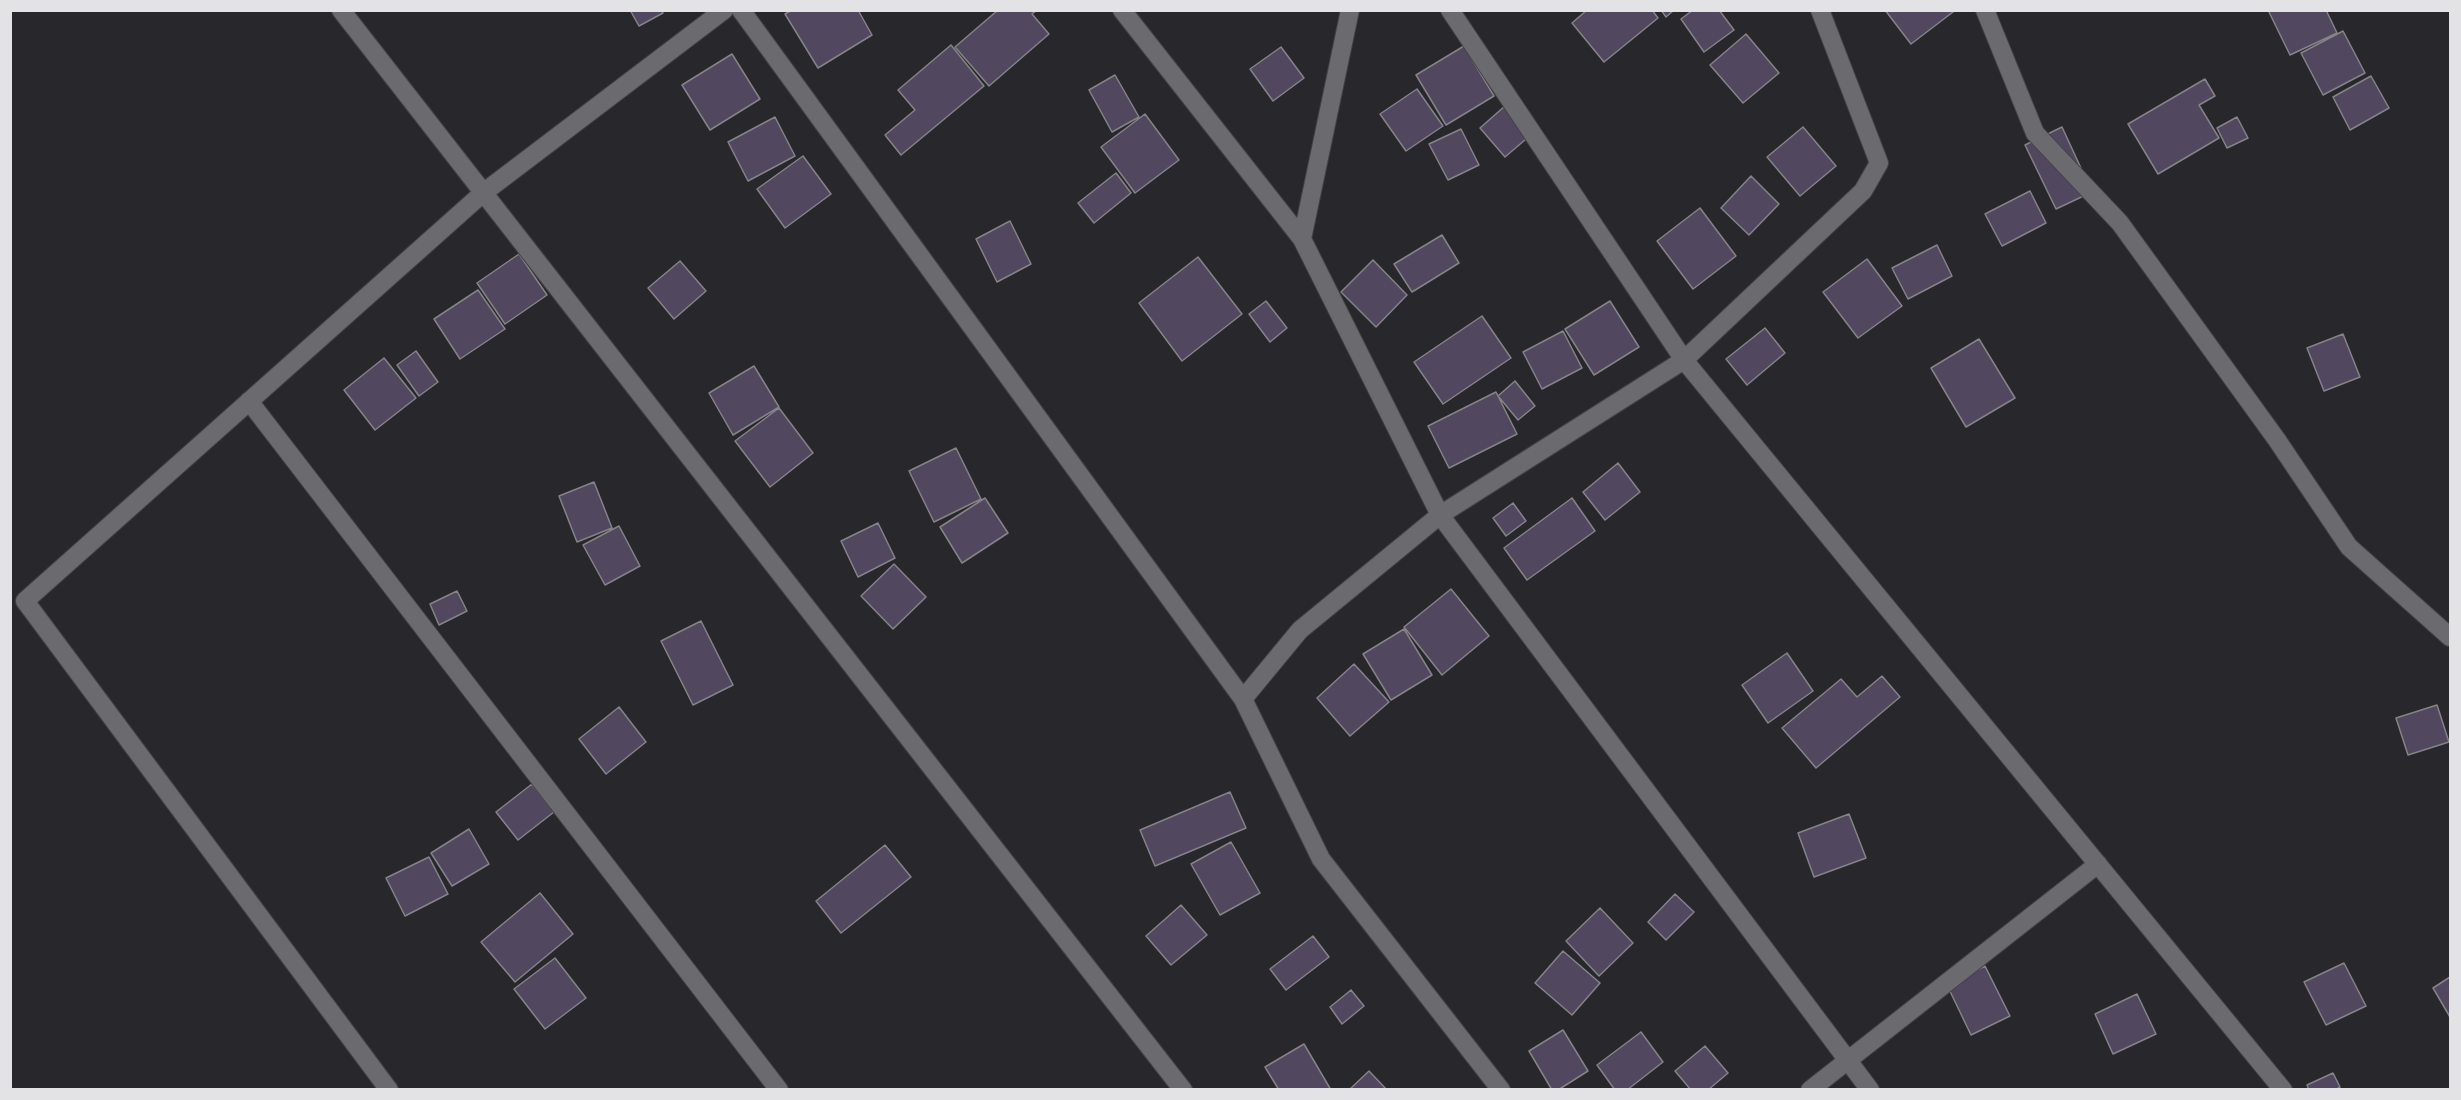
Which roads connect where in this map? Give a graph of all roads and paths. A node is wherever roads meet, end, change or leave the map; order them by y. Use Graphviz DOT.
graph roads {
  1 [pos="341,10"];
  2 [pos="724,10"];
  3 [pos="741,10"];
  4 [pos="1122,10"];
  5 [pos="1350,10"];
  6 [pos="1450,10"];
  7 [pos="1820,10"];
  8 [pos="1985,10"];
  9 [pos="483,193"];
  10 [pos="1302,238"];
  11 [pos="1684,360"];
  12 [pos="249,401"];
  13 [pos="1440,515"];
  14 [pos="2451,637"];
  15 [pos="1243,699"];
  16 [pos="2098,864"];
  17 [pos="1848,1060"];
  18 [pos="389,1089"];
  19 [pos="778,1089"];
  20 [pos="1183,1089"];
  21 [pos="1501,1089"];
  22 [pos="1810,1089"];
  23 [pos="1870,1089"];
  24 [pos="2283,1089"];
  1 -- 9 [label="street"];
  2 -- 9 [label="street"];
  3 -- 15 [label="street"];
  4 -- 10 [label="street"];
  5 -- 10 [label="street"];
  6 -- 11 [label="street"];
  7 -- 11 [label="street"];
  8 -- 14 [label="street"];
  9 -- 12 [label="street"];
  9 -- 20 [label="street"];
  10 -- 13 [label="street"];
  11 -- 13 [label="street"];
  11 -- 16 [label="street"];
  12 -- 18 [label="street"];
  12 -- 19 [label="street"];
  13 -- 15 [label="street"];
  13 -- 17 [label="street"];
  15 -- 21 [label="street"];
  16 -- 17 [label="street"];
  16 -- 24 [label="street"];
  17 -- 22 [label="street"];
  17 -- 23 [label="street"];
}
